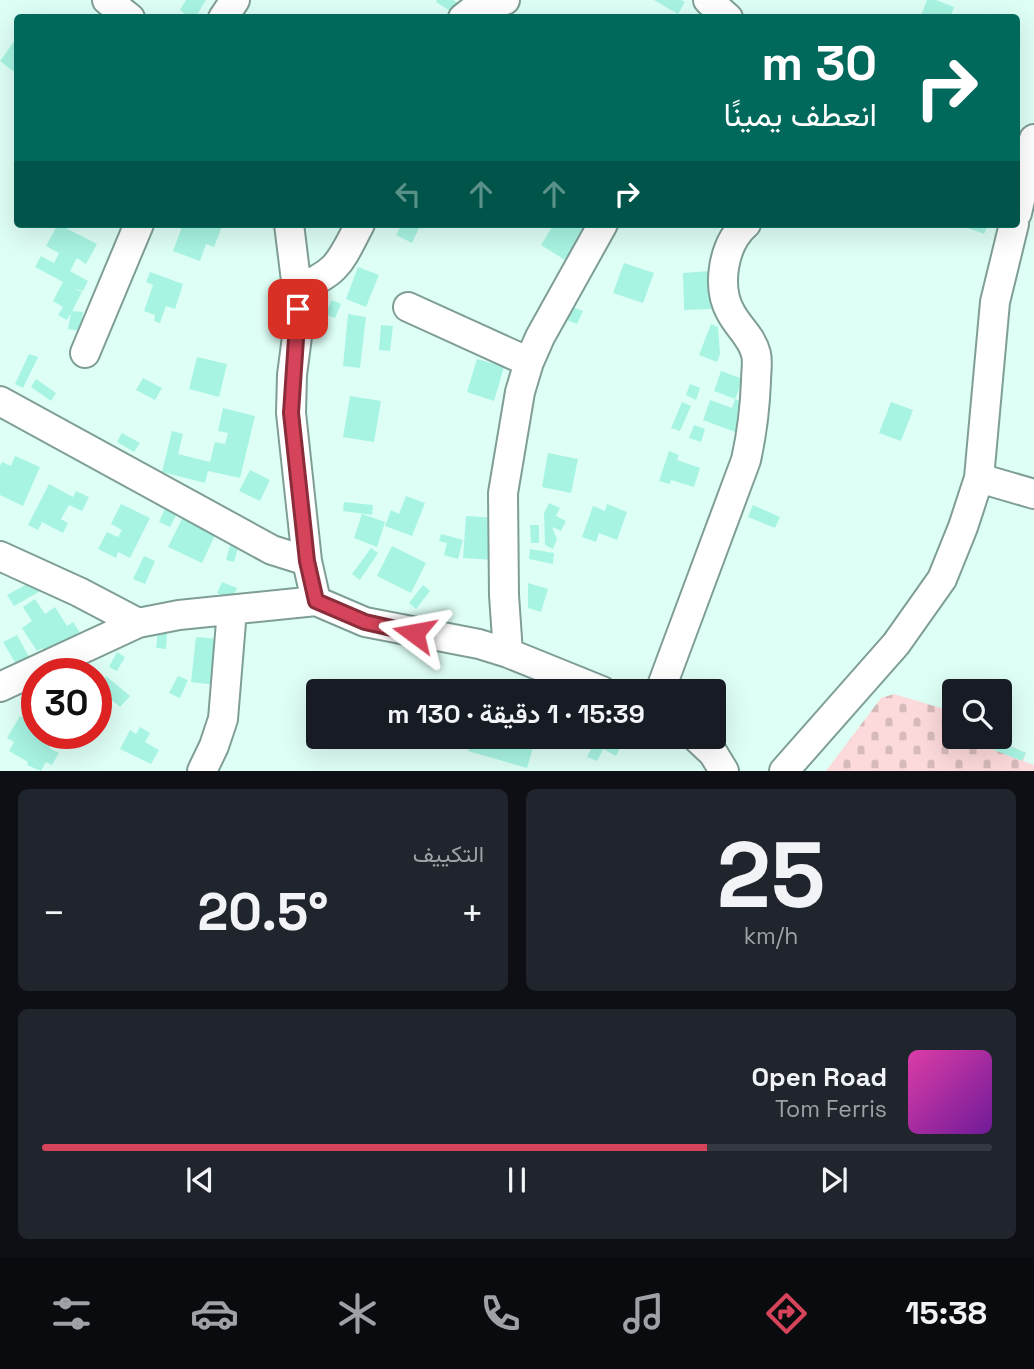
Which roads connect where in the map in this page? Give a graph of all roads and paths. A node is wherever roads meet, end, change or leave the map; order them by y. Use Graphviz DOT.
graph roads {
  1 [pos="107,0"];
  2 [pos="505,0"];
  3 [pos="708,0"];
  4 [pos="125,14"];
  5 [pos="468,14"];
  6 [pos="724,14"];
  7 [pos="1034,139"];
  8 [pos="1025,174"];
  9 [pos="1020,198"];
  10 [pos="137,228"];
  11 [pos="289,228"];
  12 [pos="358,228"];
  13 [pos="601,228"];
  14 [pos="741,228"];
  15 [pos="1013,228"];
  16 [pos="297,289"];
  17 [pos="408,307"];
  18 [pos="85,353"];
  19 [pos="529,362"];
  20 [pos="0,401"];
  21 [pos="979,478"];
  22 [pos="1034,494"];
  23 [pos="0,556"];
  24 [pos="307,561"];
  25 [pos="316,601"];
  26 [pos="232,610"];
  27 [pos="138,623"];
  28 [pos="508,653"];
  29 [pos="572,679"];
  30 [pos="664,679"];
  31 [pos="0,687"];
  32 [pos="709,749"];
  33 [pos="202,771"];
  34 [pos="724,771"];
  35 [pos="784,771"];
  1 -- 4 [label="street"];
  2 -- 5 [label="street"];
  3 -- 6 [label="street"];
  7 -- 8 [label="street"];
  8 -- 9 [label="street"];
  10 -- 18 [label="street"];
  11 -- 16 [label="street"];
  12 -- 16 [label="street"];
  13 -- 19 [label="street"];
  14 -- 30 [label="street"];
  15 -- 21 [label="street"];
  16 -- 24 [label="street"];
  17 -- 19 [label="street"];
  19 -- 28 [label="street"];
  20 -- 24 [label="street"];
  21 -- 22 [label="street"];
  21 -- 35 [label="street"];
  23 -- 27 [label="street"];
  24 -- 25 [label="street"];
  25 -- 26 [label="street"];
  25 -- 28 [label="street"];
  26 -- 27 [label="street"];
  26 -- 33 [label="street"];
  27 -- 31 [label="street"];
  28 -- 29 [label="street"];
  32 -- 34 [label="street"];
}
